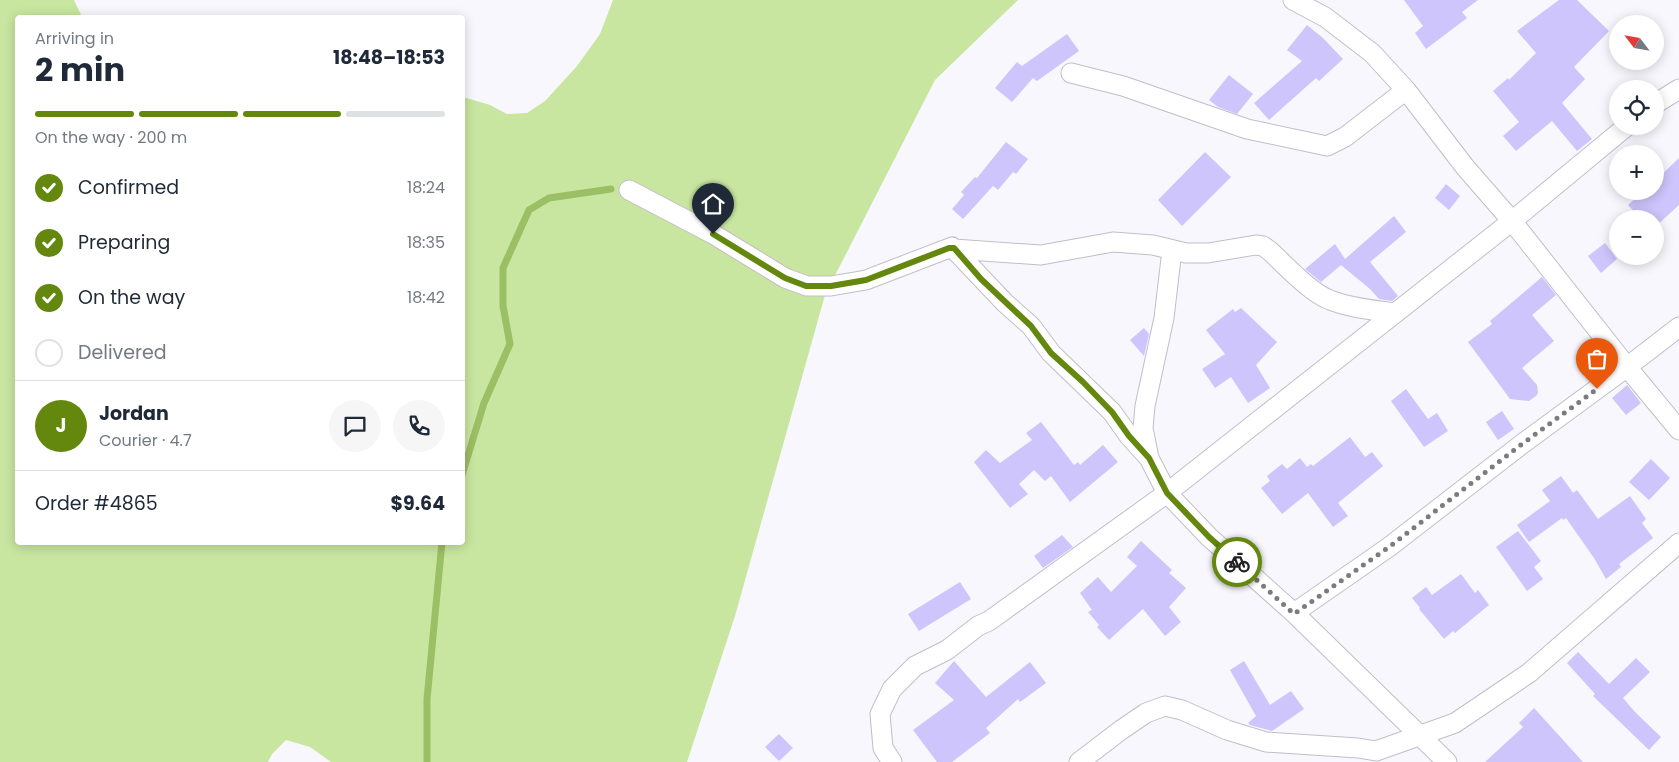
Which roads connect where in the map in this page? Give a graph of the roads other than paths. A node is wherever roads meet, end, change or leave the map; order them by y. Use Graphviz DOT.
graph roads {
  1 [pos="1293,0"];
  2 [pos="1071,73"];
  3 [pos="1679,89"];
  4 [pos="1406,90"];
  5 [pos="1664,98"];
  6 [pos="1616,135"];
  7 [pos="629,190"];
  8 [pos="1512,221"];
  9 [pos="954,248"];
  10 [pos="1172,250"];
  11 [pos="1395,313"];
  12 [pos="1679,327"];
  13 [pos="1627,367"];
  14 [pos="1679,430"];
  15 [pos="1149,458"];
  16 [pos="1167,493"];
  17 [pos="1679,543"];
  18 [pos="1294,614"];
  19 [pos="1418,736"];
  20 [pos="1372,756"];
  21 [pos="892,762"];
  22 [pos="1079,762"];
  23 [pos="1447,762"];
  1 -- 4 [label="street"];
  2 -- 4 [label="street"];
  3 -- 5 [label="street"];
  4 -- 8 [label="street"];
  6 -- 8 [label="street"];
  7 -- 9 [label="street"];
  8 -- 11 [label="street"];
  8 -- 13 [label="street"];
  9 -- 10 [label="street"];
  9 -- 15 [label="street"];
  10 -- 11 [label="street"];
  10 -- 15 [label="street"];
  11 -- 16 [label="street"];
  12 -- 13 [label="street"];
  13 -- 14 [label="street"];
  13 -- 18 [label="street"];
  15 -- 16 [label="street"];
  16 -- 18 [label="street"];
  16 -- 21 [label="street"];
  17 -- 19 [label="street"];
  18 -- 19 [label="street"];
  19 -- 20 [label="street"];
  19 -- 23 [label="street"];
  20 -- 22 [label="street"];
}
